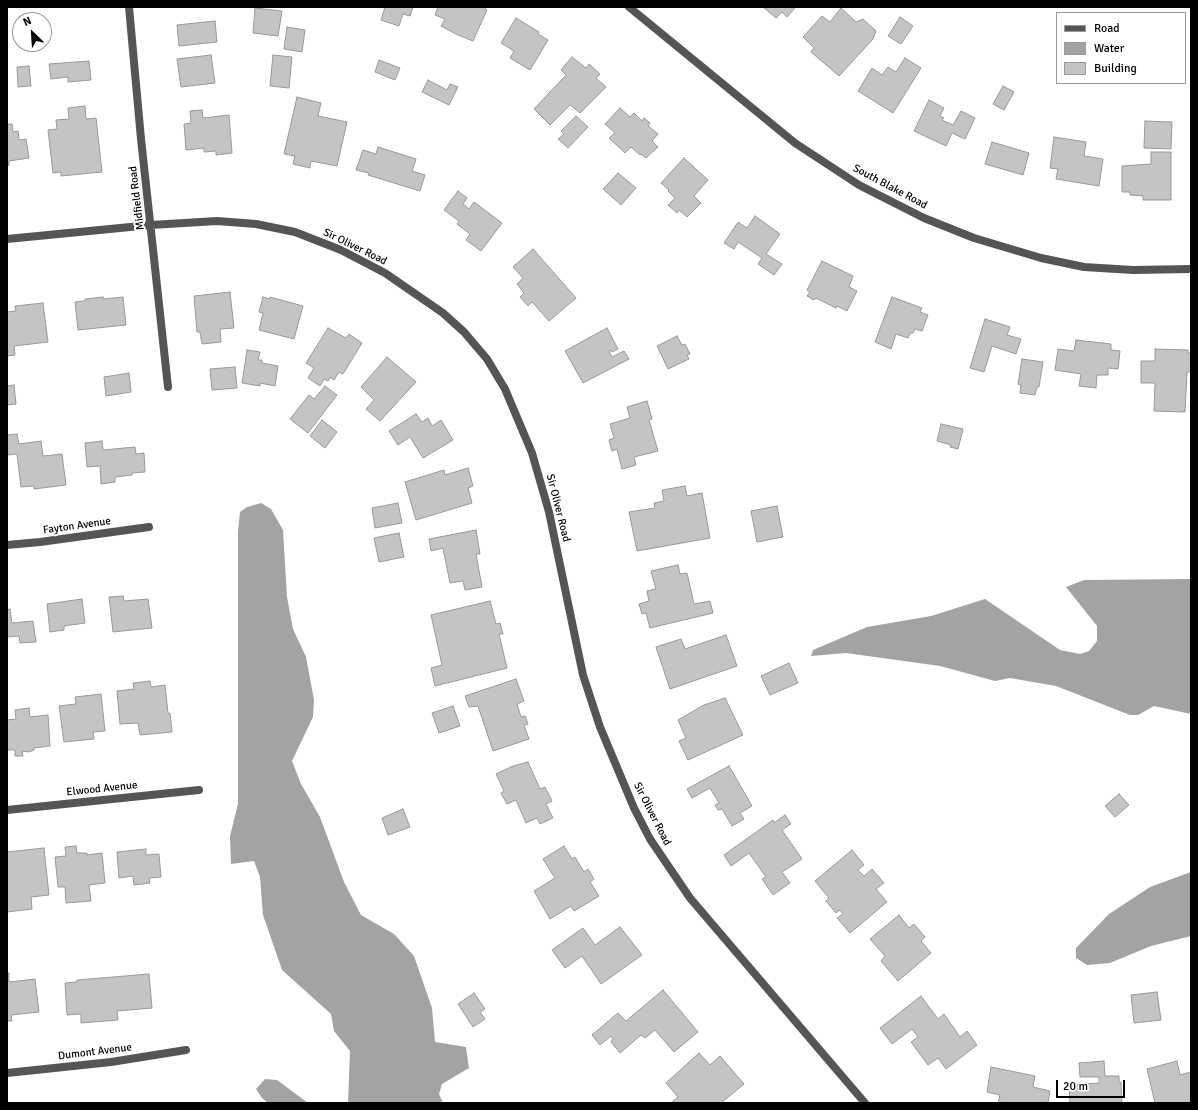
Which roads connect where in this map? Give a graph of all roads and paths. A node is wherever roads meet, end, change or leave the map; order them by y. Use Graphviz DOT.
graph roads {
  1 [pos="129,7"];
  2 [pos="629,7"];
  3 [pos="151,226"];
  4 [pos="7,239"];
  5 [pos="1191,269"];
  6 [pos="168,386"];
  7 [pos="149,527"];
  8 [pos="7,545"];
  9 [pos="199,790"];
  10 [pos="7,810"];
  11 [pos="186,1050"];
  12 [pos="7,1072"];
  13 [pos="865,1103"];
  1 -- 3 [label="street, Midfield Road"];
  2 -- 5 [label="street, South Blake Road"];
  3 -- 4 [label="street, Sir Oliver Road"];
  3 -- 6 [label="street, Midfield Road"];
  3 -- 13 [label="street, Sir Oliver Road"];
  7 -- 8 [label="street, Fayton Avenue"];
  9 -- 10 [label="street, Elwood Avenue"];
  11 -- 12 [label="street, Dumont Avenue"];
}
